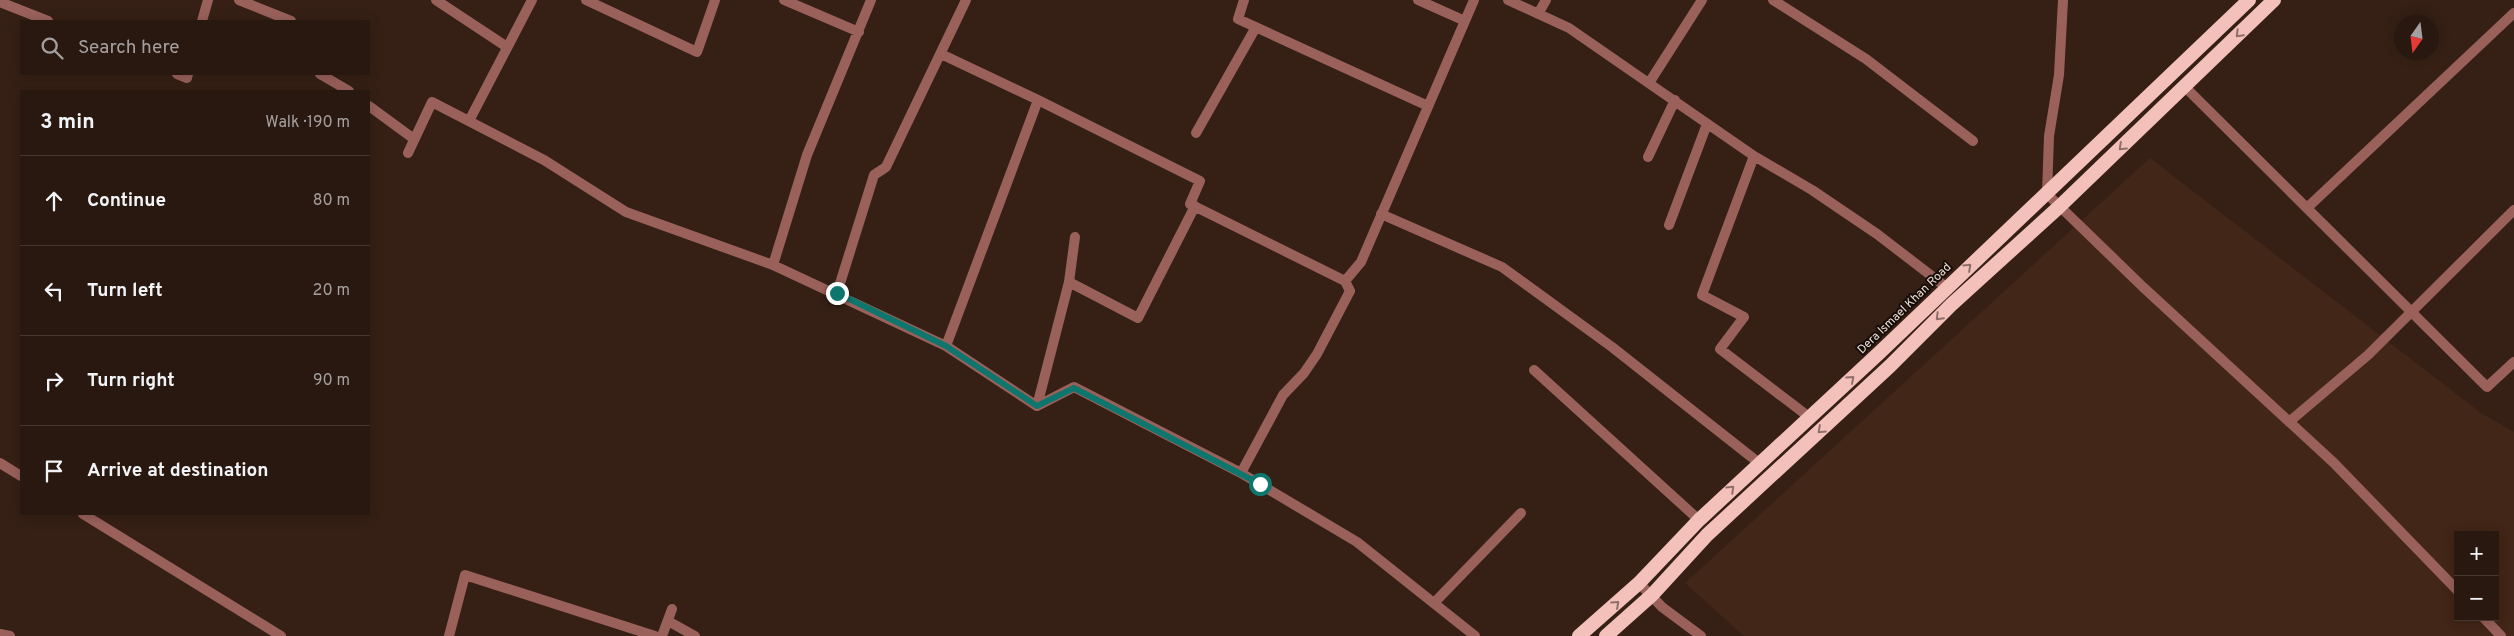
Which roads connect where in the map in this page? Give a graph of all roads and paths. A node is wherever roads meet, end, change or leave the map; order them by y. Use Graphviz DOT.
graph roads {
  1 [pos="208,0"];
  2 [pos="239,0"];
  3 [pos="532,0"];
  4 [pos="586,0"];
  5 [pos="715,0"];
  6 [pos="784,0"];
  7 [pos="871,0"];
  8 [pos="966,0"];
  9 [pos="1244,0"];
  10 [pos="1418,0"];
  11 [pos="1474,0"];
  12 [pos="1508,0"];
  13 [pos="1546,0"];
  14 [pos="1702,0"];
  15 [pos="1773,0"];
  16 [pos="2063,0"];
  17 [pos="2249,0"];
  18 [pos="2274,0"];
  19 [pos="439,1"];
  20 [pos="0,2"];
  21 [pos="2514,13"];
  22 [pos="1538,14"];
  23 [pos="45,20"];
  24 [pos="202,20"];
  25 [pos="289,20"];
  26 [pos="1465,21"];
  27 [pos="1256,27"];
  28 [pos="859,32"];
  29 [pos="507,47"];
  30 [pos="941,54"];
  31 [pos="322,75"];
  32 [pos="1649,83"];
  33 [pos="2185,88"];
  34 [pos="347,90"];
  35 [pos="1038,100"];
  36 [pos="1674,100"];
  37 [pos="1428,106"];
  38 [pos="370,107"];
  39 [pos="469,121"];
  40 [pos="1707,124"];
  41 [pos="1196,132"];
  42 [pos="414,139"];
  43 [pos="1973,141"];
  44 [pos="408,153"];
  45 [pos="1754,156"];
  46 [pos="1648,157"];
  47 [pos="2047,194"];
  48 [pos="1195,206"];
  49 [pos="2059,207"];
  50 [pos="2308,207"];
  51 [pos="2514,210"];
  52 [pos="1381,214"];
  53 [pos="1669,225"];
  54 [pos="1075,237"];
  55 [pos="773,265"];
  56 [pos="1345,281"];
  57 [pos="1069,282"];
  58 [pos="1946,288"];
  59 [pos="837,293"];
  60 [pos="2412,310"];
  61 [pos="946,346"];
  62 [pos="2514,362"];
  63 [pos="1534,370"];
  64 [pos="1037,406"];
  65 [pos="1809,417"];
  66 [pos="2289,422"];
  67 [pos="0,463"];
  68 [pos="1759,463"];
  69 [pos="1240,473"];
  70 [pos="20,475"];
  71 [pos="1521,512"];
  72 [pos="85,515"];
  73 [pos="1699,520"];
  74 [pos="1639,583"];
  75 [pos="2454,587"];
  76 [pos="1652,595"];
  77 [pos="1434,603"];
  78 [pos="672,609"];
  79 [pos="668,621"];
  80 [pos="2487,621"];
  81 [pos="0,634"];
  82 [pos="10,636"];
  83 [pos="281,636"];
  84 [pos="449,636"];
  85 [pos="655,636"];
  86 [pos="662,636"];
  87 [pos="695,636"];
  88 [pos="1475,636"];
  89 [pos="1580,636"];
  90 [pos="1606,636"];
  91 [pos="1701,636"];
  92 [pos="2500,636"];
  1 -- 24 [label="street"];
  2 -- 25 [label="street"];
  3 -- 29 [label="street"];
  4 -- 5 [label="street"];
  6 -- 28 [label="street"];
  7 -- 28 [label="street"];
  8 -- 30 [label="street"];
  9 -- 27 [label="street"];
  10 -- 26 [label="street"];
  11 -- 26 [label="street"];
  12 -- 22 [label="street"];
  13 -- 22 [label="street"];
  14 -- 32 [label="street"];
  15 -- 43 [label="street"];
  16 -- 47 [label="street"];
  17 -- 47 [label="highway, Dera Ismael Khan Road"];
  18 -- 33 [label="highway, one-way"];
  19 -- 29 [label="street"];
  20 -- 23 [label="street"];
  21 -- 50 [label="street"];
  22 -- 32 [label="street"];
  26 -- 37 [label="street"];
  27 -- 37 [label="street"];
  27 -- 41 [label="street"];
  28 -- 55 [label="street"];
  29 -- 39 [label="street"];
  30 -- 35 [label="street"];
  30 -- 59 [label="street"];
  31 -- 34 [label="street"];
  32 -- 36 [label="street"];
  33 -- 49 [label="highway, one-way"];
  33 -- 50 [label="street"];
  35 -- 48 [label="street"];
  35 -- 61 [label="street"];
  36 -- 40 [label="street"];
  36 -- 46 [label="street"];
  37 -- 52 [label="street"];
  38 -- 42 [label="street"];
  39 -- 42 [label="street"];
  39 -- 55 [label="street"];
  40 -- 45 [label="street"];
  40 -- 53 [label="street"];
  42 -- 44 [label="street"];
  45 -- 58 [label="street"];
  45 -- 65 [label="street"];
  47 -- 49 [label="street"];
  58 -- 47 [label="highway, Dera Ismael Khan Road, one-way"];
  48 -- 56 [label="street"];
  48 -- 57 [label="street"];
  49 -- 66 [label="street"];
  49 -- 76 [label="highway, one-way"];
  50 -- 60 [label="street"];
  51 -- 60 [label="street"];
  52 -- 56 [label="street"];
  52 -- 68 [label="street"];
  54 -- 57 [label="street"];
  55 -- 59 [label="street"];
  56 -- 69 [label="street"];
  57 -- 64 [label="street"];
  65 -- 58 [label="highway, Dera Ismael Khan Road, one-way"];
  59 -- 61 [label="street"];
  60 -- 62 [label="street"];
  60 -- 66 [label="street"];
  61 -- 64 [label="street"];
  63 -- 73 [label="street"];
  64 -- 69 [label="street"];
  65 -- 68 [label="highway, Dera Ismael Khan Road"];
  66 -- 75 [label="street"];
  67 -- 70 [label="street"];
  73 -- 68 [label="highway, Dera Ismael Khan Road, one-way"];
  69 -- 77 [label="street"];
  71 -- 77 [label="street"];
  72 -- 83 [label="street"];
  73 -- 74 [label="highway, Dera Ismael Khan Road"];
  74 -- 76 [label="street"];
  89 -- 74 [label="highway, Dera Ismael Khan Road, one-way"];
  76 -- 90 [label="highway"];
  76 -- 91 [label="street"];
  77 -- 88 [label="street"];
  78 -- 79 [label="street"];
  79 -- 86 [label="street"];
  79 -- 87 [label="street"];
  80 -- 92 [label="street"];
  81 -- 82 [label="street"];
  84 -- 85 [label="street"];
}
